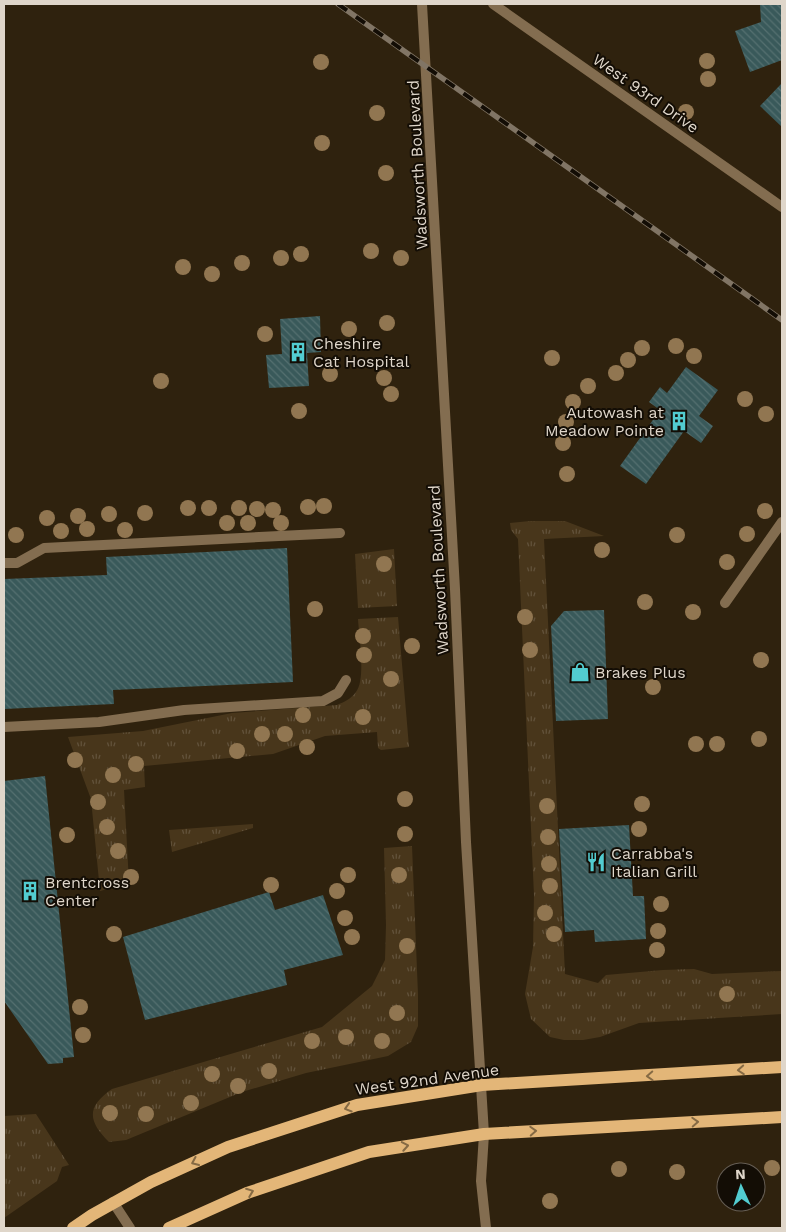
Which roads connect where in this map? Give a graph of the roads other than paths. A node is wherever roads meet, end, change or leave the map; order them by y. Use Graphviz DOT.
graph roads {
  1 [pos="422,4"];
  2 [pos="493,4"];
  3 [pos="782,207"];
  4 [pos="782,522"];
  5 [pos="340,533"];
  6 [pos="4,564"];
  7 [pos="725,603"];
  8 [pos="346,680"];
  9 [pos="4,727"];
  10 [pos="782,1067"];
  11 [pos="482,1086"];
  12 [pos="782,1117"];
  13 [pos="484,1134"];
  14 [pos="113,1202"];
  15 [pos="73,1228"];
  16 [pos="130,1228"];
  17 [pos="169,1228"];
  18 [pos="486,1228"];
  1 -- 11 [label="street, Wadsworth Boulevard"];
  2 -- 3 [label="street, West 93rd Drive"];
  4 -- 7 [label="street"];
  5 -- 6 [label="street"];
  8 -- 9 [label="street"];
  10 -- 11 [label="main road, West 92nd Avenue, one-way"];
  11 -- 13 [label="street, Wadsworth Boulevard"];
  11 -- 14 [label="main road, West 92nd Avenue, one-way"];
  13 -- 12 [label="main road, one-way"];
  17 -- 13 [label="main road, one-way"];
  13 -- 18 [label="street, Wadsworth Boulevard"];
  14 -- 15 [label="main road, West 92nd Avenue"];
  14 -- 16 [label="street"];
}
